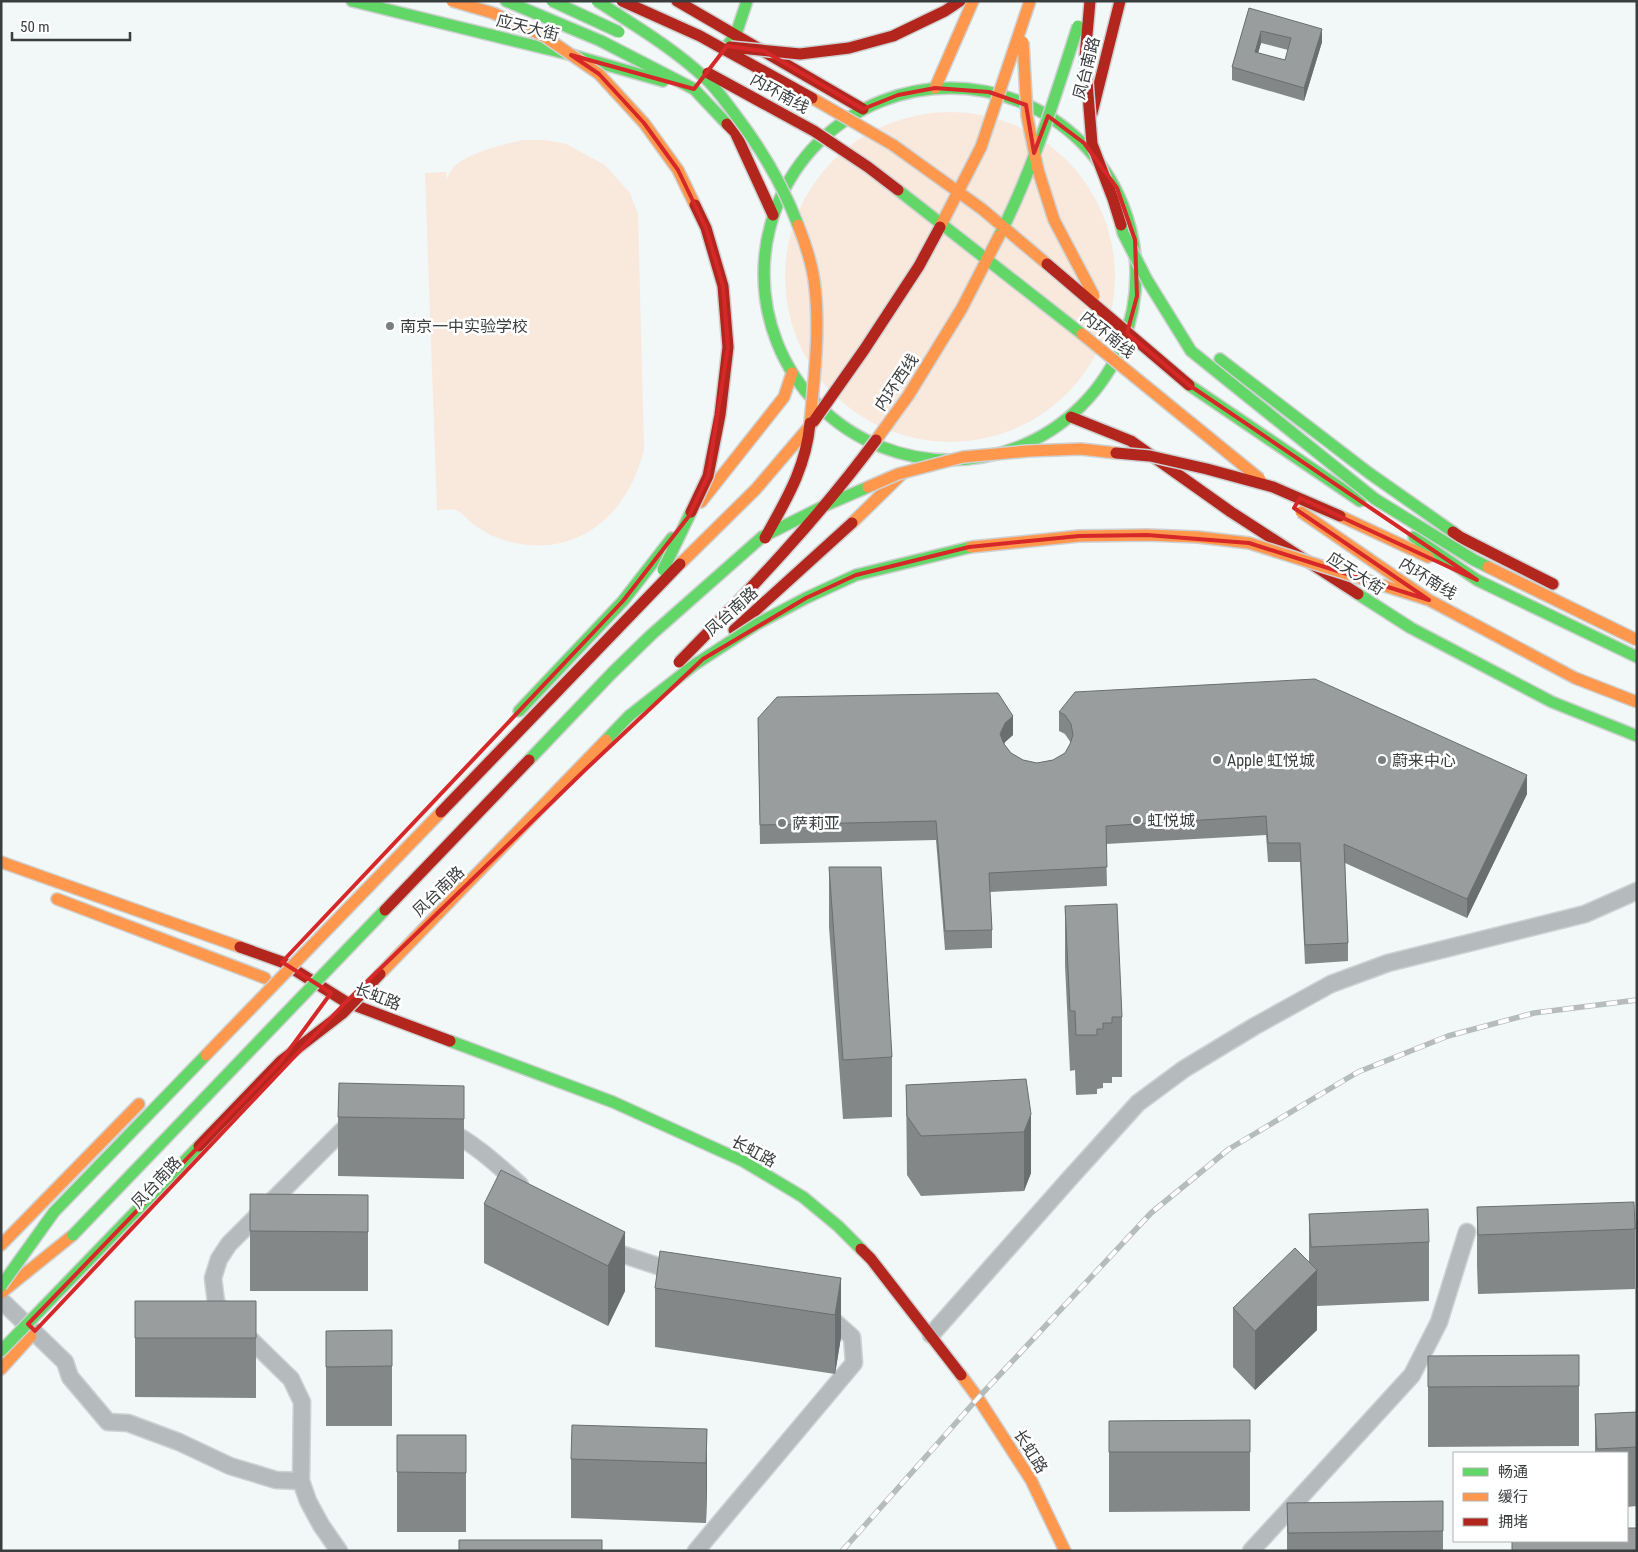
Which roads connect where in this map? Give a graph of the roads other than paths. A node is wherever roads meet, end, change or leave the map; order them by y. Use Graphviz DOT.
graph roads {
  1 [pos="352,1"];
  2 [pos="452,1"];
  3 [pos="506,1"];
  4 [pos="552,1"];
  5 [pos="589,1"];
  6 [pos="597,1"];
  7 [pos="622,1"];
  8 [pos="677,1"];
  9 [pos="746,1"];
  10 [pos="960,1"];
  11 [pos="973,1"];
  12 [pos="1024,1"];
  13 [pos="1030,1"];
  14 [pos="1089,1"];
  15 [pos="1120,1"];
  16 [pos="736,34"];
  17 [pos="935,88"];
  18 [pos="694,89"];
  19 [pos="863,109"];
  20 [pos="1084,143"];
  21 [pos="773,215"];
  22 [pos="1144,302"];
  23 [pos="792,373"];
  24 [pos="1180,413"];
  25 [pos="1071,417"];
  26 [pos="919,458"];
  27 [pos="1477,580"];
  28 [pos="1566,590"];
  29 [pos="717,592"];
  30 [pos="649,595"];
  31 [pos="1429,600"];
  32 [pos="1637,640"];
  33 [pos="1637,657"];
  34 [pos="1637,702"];
  35 [pos="629,716"];
  36 [pos="511,720"];
  37 [pos="1637,736"];
  38 [pos="1,862"];
  39 [pos="1637,891"];
  40 [pos="47,895"];
  41 [pos="299,942"];
  42 [pos="282,962"];
  43 [pos="265,978"];
  44 [pos="342,982"];
  45 [pos="255,986"];
  46 [pos="346,1002"];
  47 [pos="321,1003"];
  48 [pos="304,1028"];
  49 [pos="281,1061"];
  50 [pos="146,1098"];
  51 [pos="376,1120"];
  52 [pos="429,1124"];
  53 [pos="532,1196"];
  54 [pos="1467,1232"];
  55 [pos="592,1238"];
  56 [pos="1,1245"];
  57 [pos="695,1273"];
  58 [pos="1,1286"];
  59 [pos="1,1293"];
  60 [pos="1,1300"];
  61 [pos="811,1304"];
  62 [pos="35,1331"];
  63 [pos="930,1335"];
  64 [pos="1,1352"];
  65 [pos="1,1369"];
  66 [pos="301,1481"];
  67 [pos="339,1551"];
  68 [pos="696,1551"];
  69 [pos="1066,1551"];
  70 [pos="1251,1551"];
  1 -- 18 [label="main road, 应天大街"];
  2 -- 30 [label="main road, bridge"];
  3 -- 18 [label="main road, 应天大街"];
  4 -- 24 [label="main road, 内环南线, bridge"];
  5 -- 10 [label="main road, bridge"];
  6 -- 29 [label="main road, bridge"];
  7 -- 27 [label="main road, 内环南线, bridge"];
  8 -- 16 [label="main road"];
  9 -- 16 [label="main road"];
  11 -- 17 [label="main road"];
  12 -- 24 [label="main road, bridge"];
  13 -- 30 [label="main road, bridge"];
  14 -- 32 [label="main road, bridge"];
  14 -- 35 [label="main road, 内环西线, bridge"];
  15 -- 20 [label="main road, 凤台南路"];
  16 -- 18 [label="main road"];
  16 -- 19 [label="main road"];
  17 -- 19 [label="main road"];
  17 -- 20 [label="main road"];
  18 -- 21 [label="main road, 应天大街"];
  19 -- 21 [label="main road"];
  20 -- 22 [label="main road"];
  21 -- 23 [label="main road"];
  22 -- 25 [label="main road"];
  22 -- 28 [label="main road"];
  23 -- 26 [label="main road"];
  23 -- 36 [label="main road"];
  24 -- 31 [label="main road, 内环南线, bridge"];
  25 -- 26 [label="main road"];
  25 -- 37 [label="main road, 应天大街"];
  26 -- 46 [label="main road, 凤台南路"];
  27 -- 33 [label="main road, 内环南线"];
  27 -- 59 [label="main road, bridge"];
  30 -- 58 [label="main road, bridge"];
  31 -- 34 [label="main road, 内环南线, bridge"];
  31 -- 35 [label="main road, bridge"];
  35 -- 49 [label="main road, bridge"];
  38 -- 42 [label="main road, 长虹路"];
  39 -- 63 [label="street"];
  40 -- 43 [label="main road"];
  41 -- 42 [label="main road"];
  42 -- 43 [label="main road"];
  42 -- 46 [label="main road, 长虹路"];
  43 -- 45 [label="main road"];
  44 -- 47 [label="main road"];
  46 -- 62 [label="main road, 凤台南路"];
  46 -- 63 [label="main road, 长虹路"];
  48 -- 49 [label="main road, bridge"];
  49 -- 64 [label="main road, 凤台南路, bridge"];
  50 -- 56 [label="main road"];
  51 -- 66 [label="street"];
  52 -- 53 [label="street"];
  54 -- 70 [label="street"];
  55 -- 57 [label="street"];
  60 -- 62 [label="street"];
  61 -- 68 [label="street"];
  62 -- 65 [label="main road, 凤台南路"];
  62 -- 66 [label="street"];
  63 -- 69 [label="main road, 长虹路"];
  66 -- 67 [label="street"];
}
